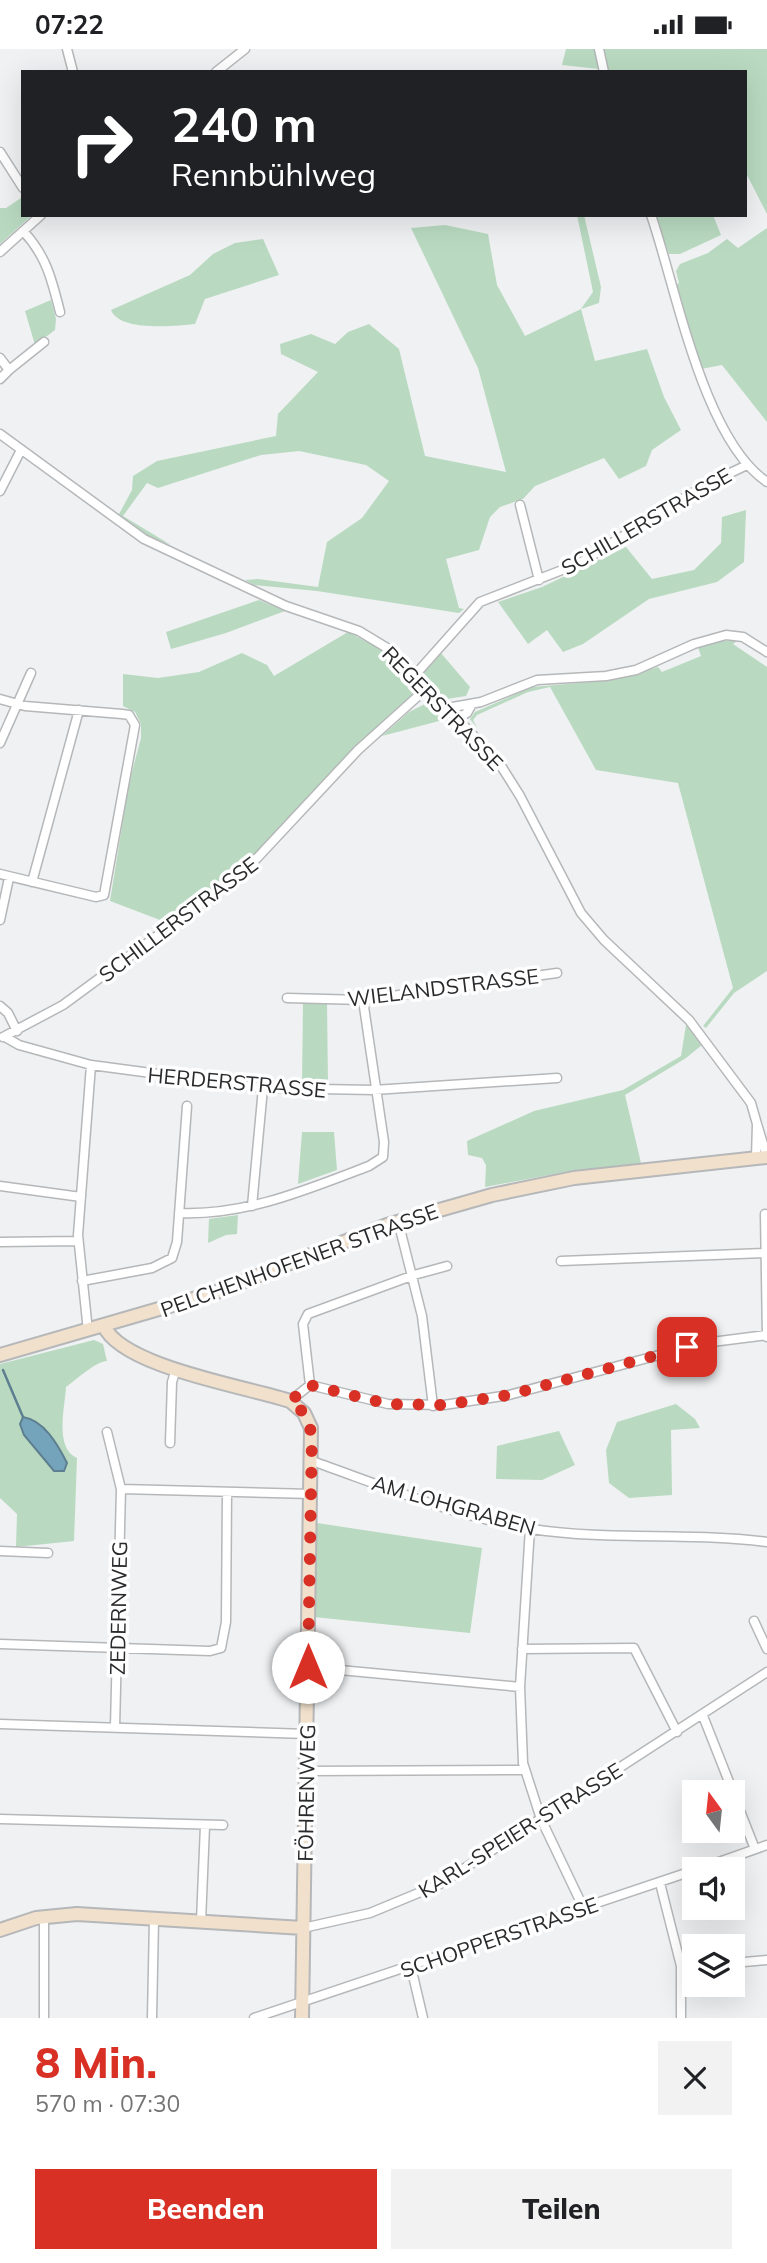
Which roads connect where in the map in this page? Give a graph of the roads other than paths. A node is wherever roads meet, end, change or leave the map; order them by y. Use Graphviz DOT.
graph roads {
  1 [pos="67,49"];
  2 [pos="245,49"];
  3 [pos="599,49"];
  4 [pos="72,70"];
  5 [pos="219,70"];
  6 [pos="604,70"];
  7 [pos="0,152"];
  8 [pos="21,185"];
  9 [pos="39,217"];
  10 [pos="652,217"];
  11 [pos="23,231"];
  12 [pos="0,251"];
  13 [pos="60,312"];
  14 [pos="44,342"];
  15 [pos="0,358"];
  16 [pos="9,370"];
  17 [pos="0,379"];
  18 [pos="0,434"];
  19 [pos="21,450"];
  20 [pos="747,465"];
  21 [pos="767,482"];
  22 [pos="0,491"];
  23 [pos="520,505"];
  24 [pos="539,580"];
  25 [pos="767,652"];
  26 [pos="31,673"];
  27 [pos="415,675"];
  28 [pos="427,688"];
  29 [pos="0,699"];
  30 [pos="472,704"];
  31 [pos="18,705"];
  32 [pos="447,708"];
  33 [pos="79,710"];
  34 [pos="457,718"];
  35 [pos="0,743"];
  36 [pos="0,874"];
  37 [pos="9,878"];
  38 [pos="32,882"];
  39 [pos="0,920"];
  40 [pos="557,973"];
  41 [pos="287,998"];
  42 [pos="363,999"];
  43 [pos="0,1006"];
  44 [pos="17,1031"];
  45 [pos="3,1037"];
  46 [pos="91,1065"];
  47 [pos="557,1078"];
  48 [pos="263,1088"];
  49 [pos="374,1090"];
  50 [pos="187,1107"];
  51 [pos="763,1158"];
  52 [pos="0,1186"];
  53 [pos="81,1196"];
  54 [pos="252,1206"];
  55 [pos="179,1213"];
  56 [pos="765,1214"];
  57 [pos="398,1221"];
  58 [pos="78,1241"];
  59 [pos="0,1242"];
  60 [pos="767,1253"];
  61 [pos="561,1261"];
  62 [pos="447,1266"];
  63 [pos="414,1275"];
  64 [pos="82,1281"];
  65 [pos="104,1326"];
  66 [pos="88,1331"];
  67 [pos="767,1336"];
  68 [pos="0,1355"];
  69 [pos="176,1369"];
  70 [pos="310,1385"];
  71 [pos="290,1401"];
  72 [pos="433,1406"];
  73 [pos="107,1432"];
  74 [pos="170,1443"];
  75 [pos="312,1461"];
  76 [pos="121,1489"];
  77 [pos="227,1493"];
  78 [pos="311,1494"];
  79 [pos="530,1528"];
  80 [pos="767,1542"];
  81 [pos="0,1551"];
  82 [pos="48,1553"];
  83 [pos="754,1621"];
  84 [pos="0,1644"];
  85 [pos="116,1648"];
  86 [pos="522,1649"];
  87 [pos="767,1649"];
  88 [pos="308,1667"];
  89 [pos="767,1672"];
  90 [pos="520,1687"];
  91 [pos="703,1716"];
  92 [pos="0,1724"];
  93 [pos="116,1727"];
  94 [pos="677,1732"];
  95 [pos="307,1734"];
  96 [pos="524,1770"];
  97 [pos="307,1771"];
  98 [pos="728,1780"];
  99 [pos="0,1819"];
  100 [pos="541,1819"];
  101 [pos="205,1825"];
  102 [pos="223,1825"];
  103 [pos="746,1826"];
  104 [pos="767,1845"];
  105 [pos="755,1849"];
  106 [pos="733,1857"];
  107 [pos="682,1875"];
  108 [pos="660,1883"];
  109 [pos="584,1909"];
  110 [pos="44,1917"];
  111 [pos="154,1919"];
  112 [pos="201,1921"];
  113 [pos="303,1928"];
  114 [pos="0,1930"];
  115 [pos="767,1960"];
  116 [pos="745,1962"];
  117 [pos="681,1966"];
  118 [pos="411,1967"];
  119 [pos="302,2001"];
  120 [pos="44,2018"];
  121 [pos="152,2018"];
  122 [pos="254,2018"];
  123 [pos="302,2018"];
  124 [pos="423,2018"];
  125 [pos="681,2018"];
  1 -- 4 [label="street"];
  2 -- 5 [label="street"];
  3 -- 6 [label="street"];
  7 -- 8 [label="street"];
  9 -- 11 [label="street"];
  10 -- 20 [label="street"];
  11 -- 12 [label="street"];
  11 -- 13 [label="street"];
  14 -- 16 [label="street"];
  15 -- 16 [label="street"];
  16 -- 17 [label="street"];
  18 -- 19 [label="street, REGERSTRASSE"];
  19 -- 22 [label="street"];
  19 -- 27 [label="street, REGERSTRASSE"];
  20 -- 21 [label="street"];
  20 -- 24 [label="street, SCHILLERSTRASSE"];
  23 -- 24 [label="street"];
  24 -- 27 [label="street, SCHILLERSTRASSE"];
  25 -- 30 [label="street"];
  26 -- 31 [label="street"];
  27 -- 28 [label="street, REGERSTRASSE"];
  28 -- 32 [label="street, REGERSTRASSE"];
  28 -- 44 [label="street, SCHILLERSTRASSE"];
  29 -- 31 [label="street"];
  30 -- 32 [label="street"];
  30 -- 34 [label="street"];
  31 -- 33 [label="street"];
  31 -- 35 [label="street"];
  32 -- 34 [label="street, REGERSTRASSE"];
  33 -- 38 [label="street"];
  33 -- 38 [label="street"];
  34 -- 51 [label="street, REGERSTRASSE"];
  36 -- 37 [label="street"];
  37 -- 38 [label="street"];
  37 -- 39 [label="street"];
  40 -- 42 [label="street, WIELANDSTRASSE"];
  41 -- 42 [label="street, WIELANDSTRASSE"];
  42 -- 49 [label="street"];
  43 -- 44 [label="street"];
  44 -- 45 [label="street, SCHILLERSTRASSE"];
  45 -- 46 [label="street, HERDERSTRASSE"];
  46 -- 48 [label="street, HERDERSTRASSE"];
  46 -- 53 [label="street"];
  47 -- 49 [label="street, HERDERSTRASSE"];
  48 -- 49 [label="street, HERDERSTRASSE"];
  48 -- 54 [label="street"];
  49 -- 54 [label="street"];
  50 -- 55 [label="street"];
  51 -- 57 [label="street, PELCHENHOFENER STRASSE"];
  52 -- 53 [label="street"];
  53 -- 58 [label="street"];
  54 -- 55 [label="street"];
  55 -- 64 [label="street"];
  56 -- 60 [label="street"];
  57 -- 63 [label="street"];
  57 -- 65 [label="street, PELCHENHOFENER STRASSE"];
  58 -- 59 [label="street"];
  58 -- 64 [label="street"];
  60 -- 61 [label="street"];
  60 -- 67 [label="street"];
  62 -- 63 [label="street"];
  63 -- 70 [label="street"];
  63 -- 72 [label="street"];
  64 -- 66 [label="street"];
  65 -- 66 [label="street, PELCHENHOFENER STRASSE"];
  65 -- 69 [label="street"];
  66 -- 68 [label="street, PELCHENHOFENER STRASSE"];
  67 -- 72 [label="street"];
  69 -- 71 [label="street"];
  69 -- 74 [label="street"];
  70 -- 71 [label="street"];
  70 -- 72 [label="street"];
  71 -- 75 [label="street, FÖHRENWEG"];
  73 -- 76 [label="street, ZEDERNWEG"];
  75 -- 78 [label="street, FÖHRENWEG"];
  75 -- 79 [label="street, AM LOHGRABEN"];
  76 -- 77 [label="street"];
  76 -- 85 [label="street, ZEDERNWEG"];
  77 -- 78 [label="street"];
  77 -- 85 [label="street"];
  78 -- 88 [label="street, FÖHRENWEG"];
  79 -- 80 [label="street, AM LOHGRABEN"];
  79 -- 86 [label="street"];
  81 -- 82 [label="street"];
  83 -- 87 [label="street"];
  84 -- 85 [label="street"];
  85 -- 93 [label="street, ZEDERNWEG"];
  86 -- 90 [label="street"];
  86 -- 94 [label="street"];
  88 -- 90 [label="street"];
  88 -- 95 [label="street, FÖHRENWEG"];
  89 -- 91 [label="street, KARL-SPEIER-STRASSE"];
  90 -- 96 [label="street"];
  91 -- 94 [label="street, KARL-SPEIER-STRASSE"];
  91 -- 98 [label="street"];
  92 -- 93 [label="street"];
  93 -- 95 [label="street"];
  94 -- 100 [label="street, KARL-SPEIER-STRASSE"];
  95 -- 97 [label="street, FÖHRENWEG"];
  96 -- 97 [label="street"];
  96 -- 100 [label="street"];
  97 -- 113 [label="street, FÖHRENWEG"];
  99 -- 101 [label="street"];
  100 -- 109 [label="street"];
  100 -- 113 [label="street, KARL-SPEIER-STRASSE"];
  101 -- 102 [label="street"];
  101 -- 112 [label="street"];
  103 -- 105 [label="street"];
  104 -- 105 [label="street, SCHOPPERSTRASSE"];
  105 -- 106 [label="street, SCHOPPERSTRASSE"];
  107 -- 108 [label="street, SCHOPPERSTRASSE"];
  108 -- 109 [label="street, SCHOPPERSTRASSE"];
  108 -- 117 [label="street"];
  109 -- 118 [label="street, SCHOPPERSTRASSE"];
  110 -- 111 [label="street, KARL-SPEIER-STRASSE"];
  110 -- 114 [label="street, KARL-SPEIER-STRASSE"];
  110 -- 120 [label="street"];
  111 -- 112 [label="street, KARL-SPEIER-STRASSE"];
  111 -- 121 [label="street"];
  112 -- 113 [label="street, KARL-SPEIER-STRASSE"];
  113 -- 119 [label="street, FÖHRENWEG"];
  115 -- 116 [label="street"];
  117 -- 125 [label="street"];
  118 -- 119 [label="street, SCHOPPERSTRASSE"];
  118 -- 124 [label="street"];
  119 -- 122 [label="street, SCHOPPERSTRASSE"];
  119 -- 123 [label="street, FÖHRENWEG"];
}
